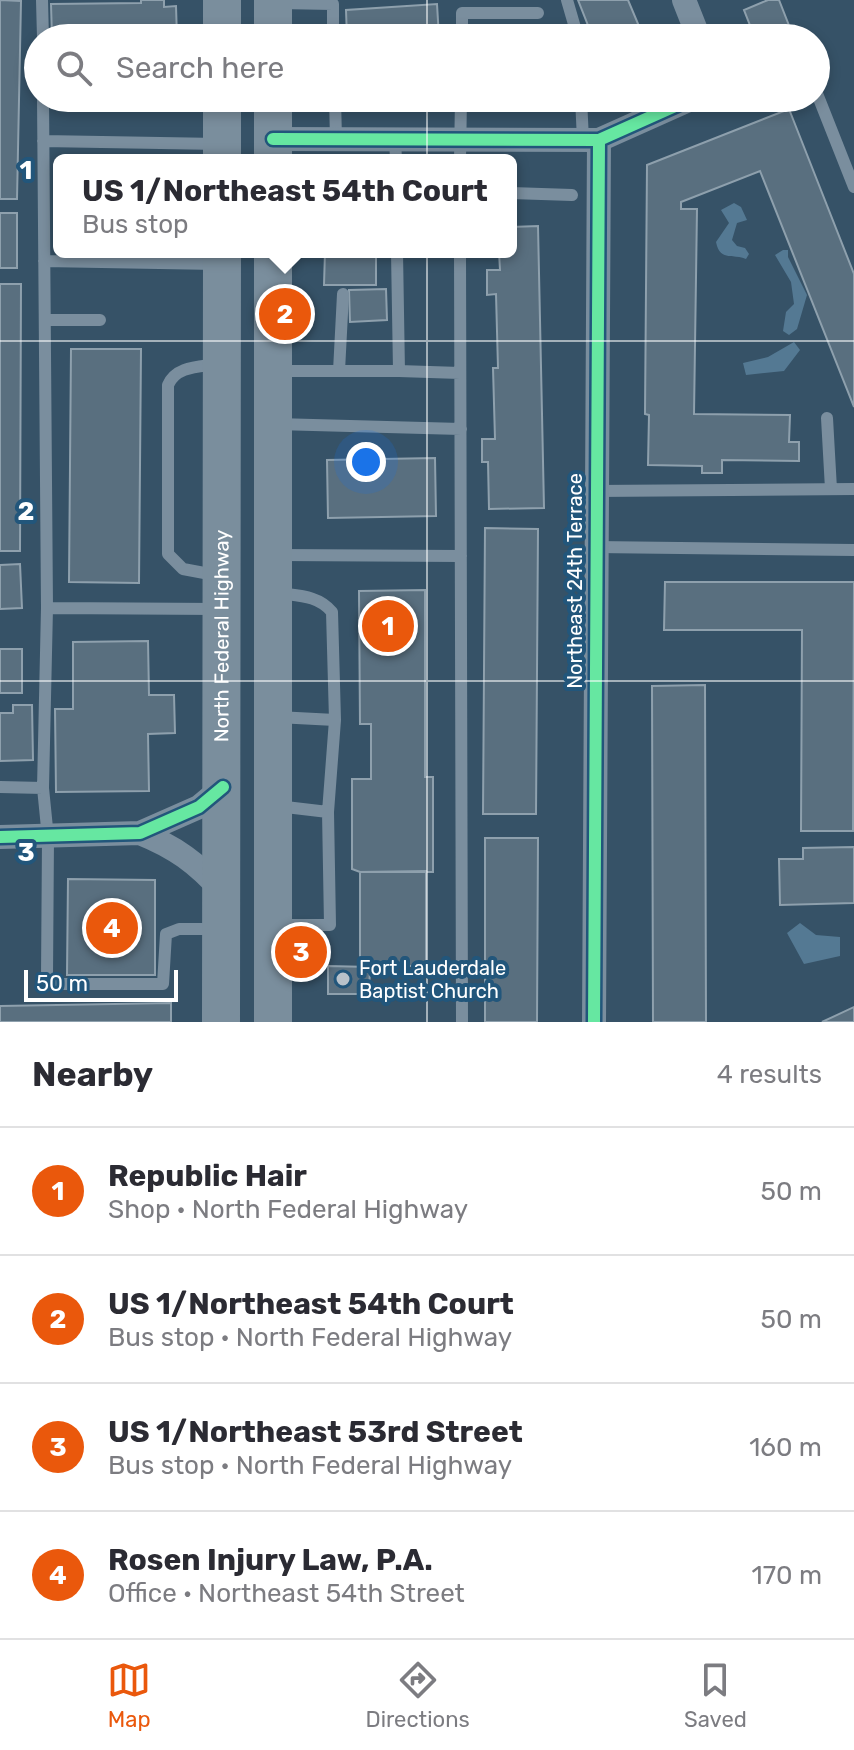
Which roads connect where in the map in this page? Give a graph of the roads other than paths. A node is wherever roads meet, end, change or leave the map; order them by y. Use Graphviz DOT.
graph roads {
  1 [pos="42,0"];
  2 [pos="222,0"];
  3 [pos="567,0"];
  4 [pos="684,0"];
  5 [pos="270,13"];
  6 [pos="538,13"];
  7 [pos="43,24"];
  8 [pos="222,24"];
  9 [pos="333,24"];
  10 [pos="462,24"];
  11 [pos="574,24"];
  12 [pos="693,24"];
  13 [pos="43,112"];
  14 [pos="222,112"];
  15 [pos="273,112"];
  16 [pos="335,112"];
  17 [pos="461,112"];
  18 [pos="584,112"];
  19 [pos="659,112"];
  20 [pos="824,112"];
  21 [pos="336,139"];
  22 [pos="591,140"];
  23 [pos="43,141"];
  24 [pos="273,149"];
  25 [pos="396,150"];
  26 [pos="460,150"];
  27 [pos="222,152"];
  28 [pos="854,187"];
  29 [pos="517,193"];
  30 [pos="572,195"];
  31 [pos="222,258"];
  32 [pos="273,258"];
  33 [pos="397,258"];
  34 [pos="460,258"];
  35 [pos="44,261"];
  36 [pos="343,294"];
  37 [pos="45,320"];
  38 [pos="100,320"];
  39 [pos="222,364"];
  40 [pos="273,371"];
  41 [pos="339,371"];
  42 [pos="399,371"];
  43 [pos="460,373"];
  44 [pos="827,418"];
  45 [pos="273,424"];
  46 [pos="461,429"];
  47 [pos="222,466"];
  48 [pos="831,489"];
  49 [pos="854,489"];
  50 [pos="595,491"];
  51 [pos="273,537"];
  52 [pos="595,547"];
  53 [pos="854,550"];
  54 [pos="461,556"];
  55 [pos="222,583"];
  56 [pos="274,603"];
  57 [pos="47,608"];
  58 [pos="274,717"];
  59 [pos="335,720"];
  60 [pos="0,787"];
  61 [pos="223,787"];
  62 [pos="43,788"];
  63 [pos="274,806"];
  64 [pos="328,812"];
  65 [pos="140,833"];
  66 [pos="0,837"];
  67 [pos="48,838"];
  68 [pos="222,891"];
  69 [pos="274,925"];
  70 [pos="222,929"];
  71 [pos="221,1022"];
  72 [pos="273,1022"];
  73 [pos="462,1022"];
  74 [pos="594,1022"];
  1 -- 7 [label="lane"];
  2 -- 8 [label="main road"];
  3 -- 11 [label="lane"];
  4 -- 12 [label="street"];
  5 -- 9 [label="lane"];
  6 -- 10 [label="lane"];
  13 -- 23 [label="lane"];
  14 -- 27 [label="main road"];
  15 -- 24 [label="main road"];
  16 -- 21 [label="lane"];
  17 -- 26 [label="lane"];
  18 -- 22 [label="lane"];
  19 -- 22 [label="street"];
  20 -- 28 [label="lane"];
  21 -- 24 [label="street"];
  21 -- 25 [label="street"];
  22 -- 26 [label="street"];
  22 -- 50 [label="street, Northeast 24th Terrace"];
  23 -- 27 [label="lane"];
  23 -- 35 [label="lane"];
  25 -- 26 [label="street"];
  29 -- 30 [label="lane"];
  31 -- 35 [label="lane"];
  31 -- 39 [label="main road, North Federal Highway"];
  32 -- 40 [label="main road"];
  33 -- 42 [label="lane"];
  34 -- 43 [label="lane"];
  35 -- 37 [label="lane"];
  36 -- 41 [label="lane"];
  37 -- 38 [label="lane"];
  37 -- 57 [label="lane"];
  39 -- 47 [label="main road, North Federal Highway"];
  39 -- 55 [label="lane"];
  40 -- 41 [label="lane"];
  40 -- 45 [label="main road"];
  41 -- 42 [label="lane"];
  42 -- 43 [label="lane"];
  43 -- 46 [label="lane"];
  44 -- 48 [label="lane"];
  45 -- 46 [label="lane"];
  45 -- 51 [label="main road"];
  46 -- 54 [label="lane"];
  47 -- 51 [label="main road"];
  47 -- 55 [label="main road, North Federal Highway"];
  48 -- 49 [label="lane"];
  48 -- 50 [label="lane"];
  50 -- 52 [label="street, Northeast 24th Terrace"];
  51 -- 54 [label="lane"];
  51 -- 56 [label="main road"];
  52 -- 53 [label="lane"];
  52 -- 74 [label="street, Northeast 24th Terrace"];
  54 -- 73 [label="lane"];
  55 -- 56 [label="main road"];
  55 -- 57 [label="lane"];
  55 -- 61 [label="main road, North Federal Highway"];
  56 -- 58 [label="main road"];
  56 -- 59 [label="lane"];
  57 -- 62 [label="lane"];
  58 -- 59 [label="lane"];
  58 -- 63 [label="main road"];
  59 -- 64 [label="lane"];
  60 -- 62 [label="lane"];
  61 -- 65 [label="street"];
  61 -- 68 [label="main road, North Federal Highway"];
  62 -- 67 [label="lane"];
  63 -- 64 [label="lane"];
  63 -- 69 [label="main road"];
  64 -- 69 [label="lane"];
  65 -- 67 [label="street"];
  65 -- 68 [label="street"];
  66 -- 67 [label="street"];
  67 -- 70 [label="lane"];
  68 -- 70 [label="main road, North Federal Highway"];
  69 -- 72 [label="main road"];
  70 -- 71 [label="main road, North Federal Highway"];
}
